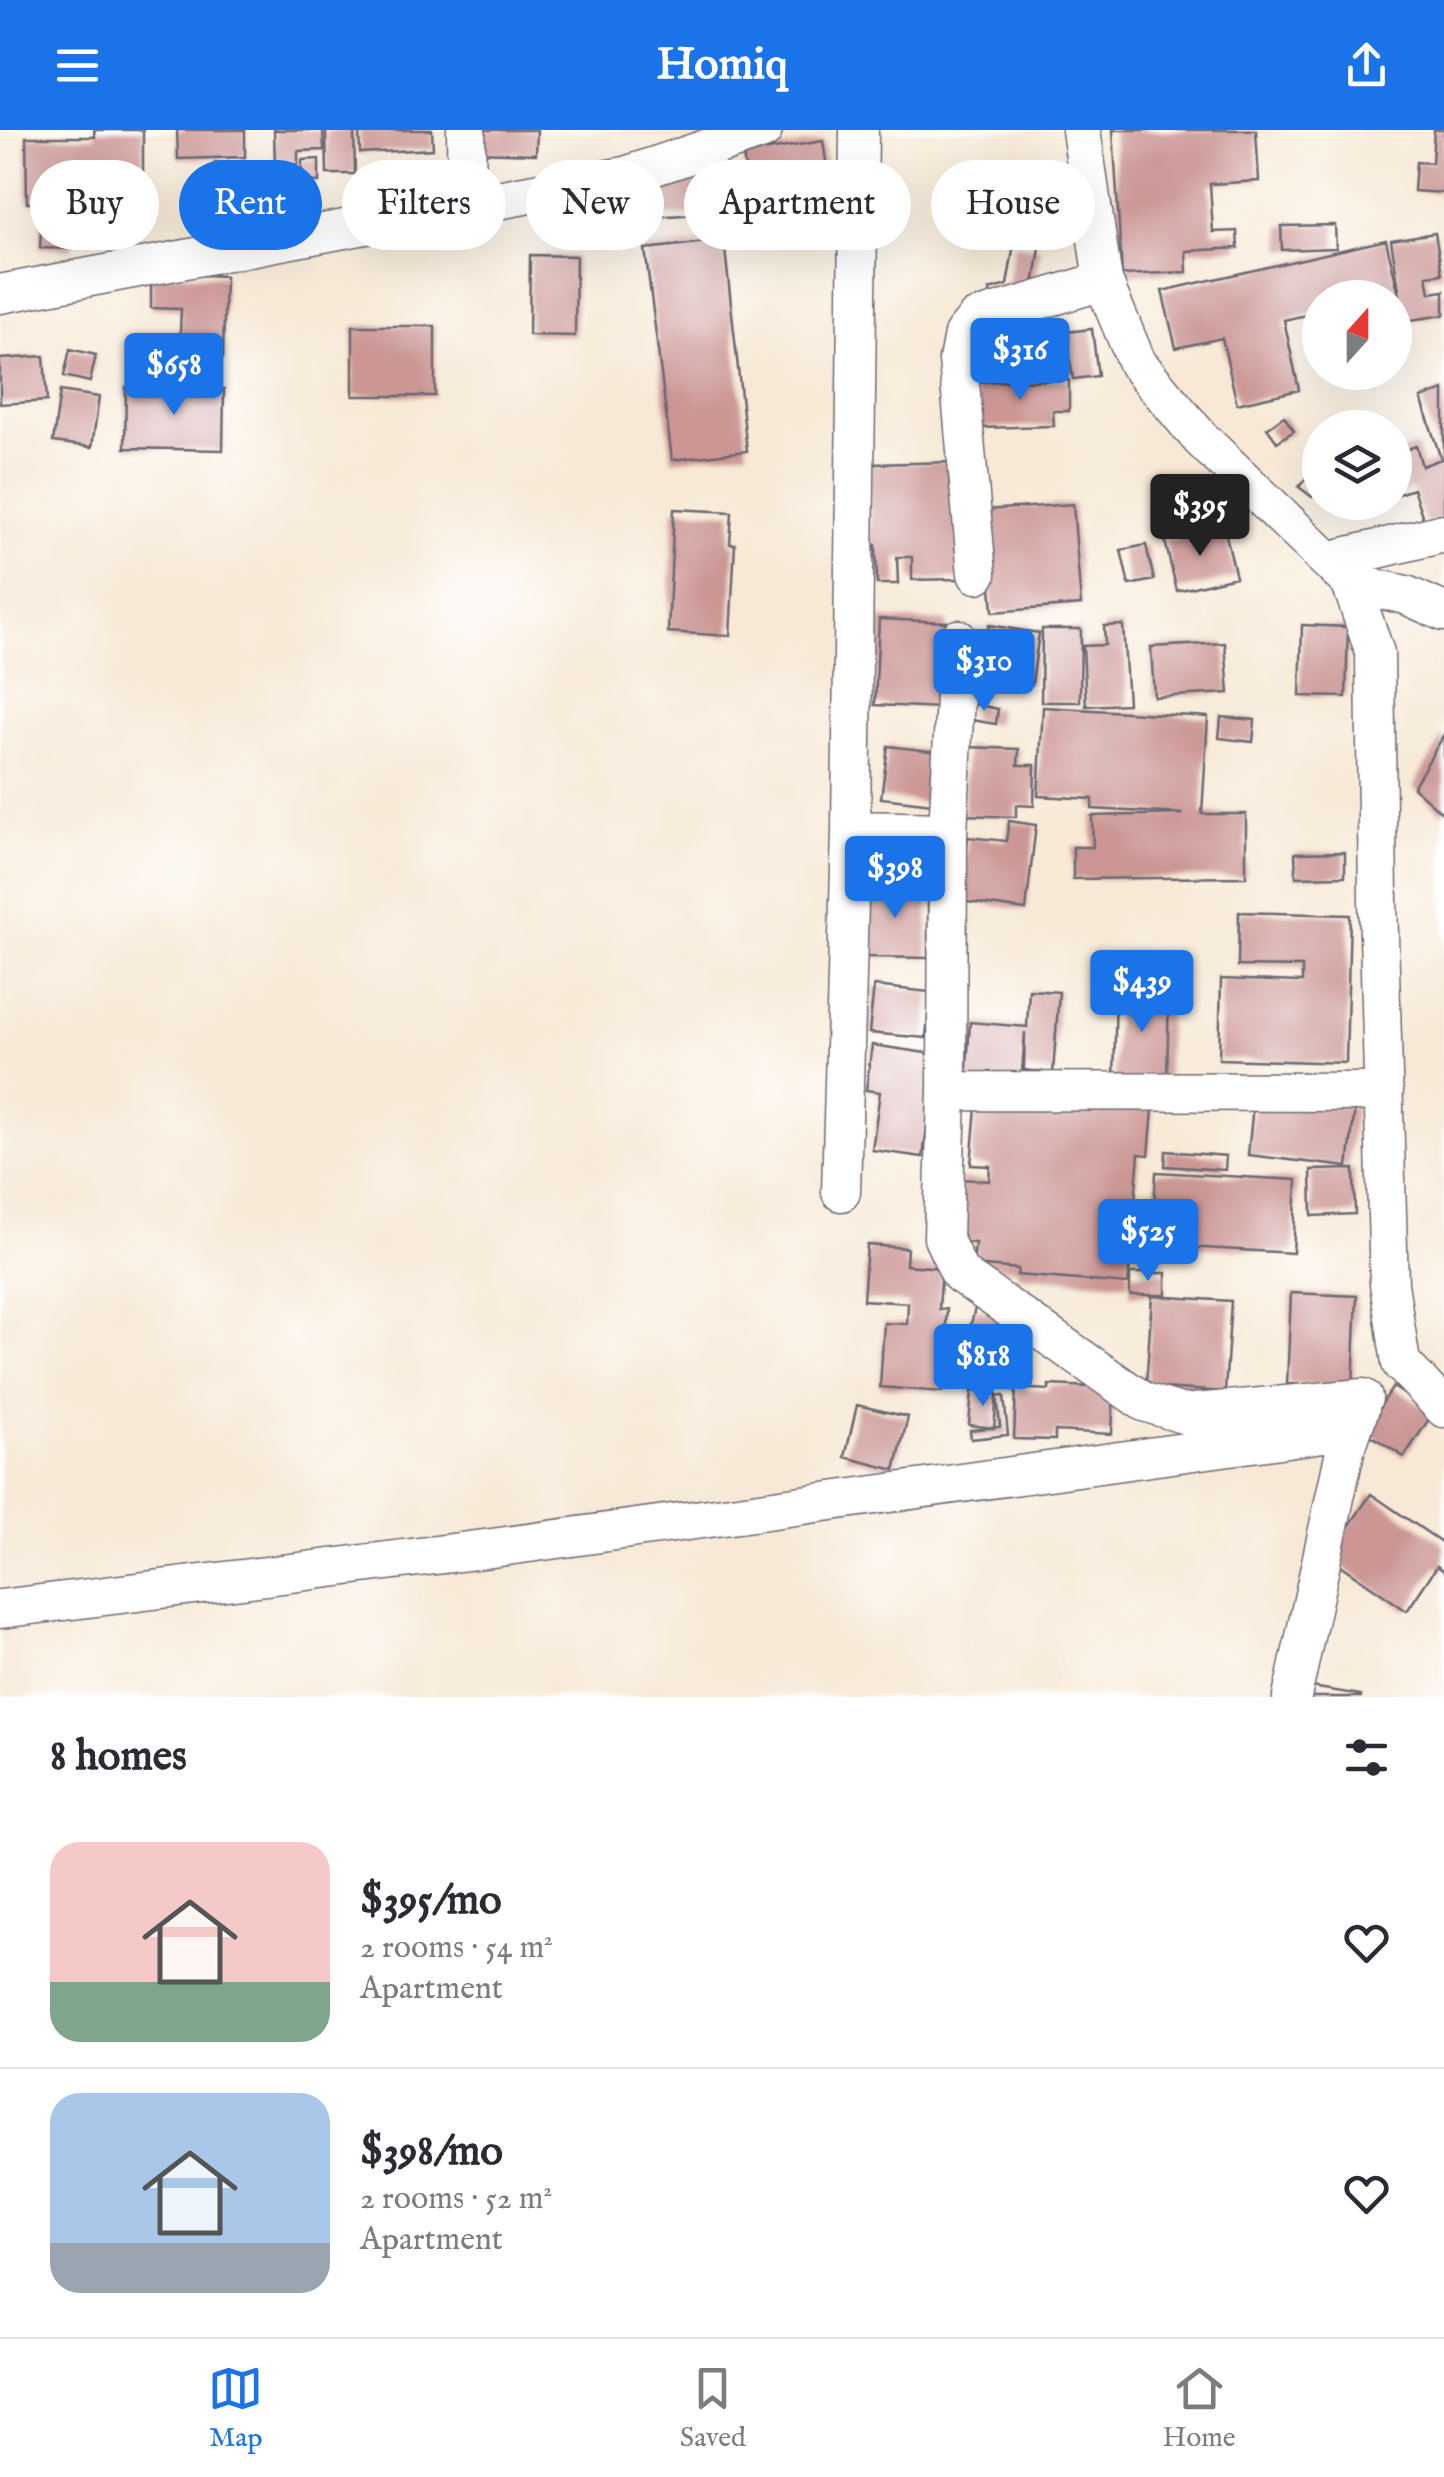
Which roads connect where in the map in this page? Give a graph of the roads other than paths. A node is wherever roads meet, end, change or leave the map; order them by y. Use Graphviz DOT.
graph roads {
  1 [pos="466,130"];
  2 [pos="763,130"];
  3 [pos="859,130"];
  4 [pos="1081,130"];
  5 [pos="466,160"];
  6 [pos="506,199"];
  7 [pos="342,230"];
  8 [pos="1104,281"];
  9 [pos="0,294"];
  10 [pos="1444,533"];
  11 [pos="1339,572"];
  12 [pos="977,574"];
  13 [pos="1444,612"];
  14 [pos="958,639"];
  15 [pos="851,830"];
  16 [pos="948,832"];
  17 [pos="947,1091"];
  18 [pos="1384,1092"];
  19 [pos="842,1192"];
  20 [pos="1401,1363"];
  21 [pos="1444,1408"];
  22 [pos="1358,1414"];
  23 [pos="0,1608"];
  24 [pos="1292,1697"];
  1 -- 5 [label="street"];
  2 -- 6 [label="street"];
  3 -- 15 [label="street"];
  4 -- 8 [label="street"];
  7 -- 9 [label="street"];
  8 -- 11 [label="street"];
  8 -- 12 [label="street"];
  10 -- 11 [label="street"];
  11 -- 13 [label="street"];
  11 -- 18 [label="street"];
  14 -- 16 [label="street"];
  15 -- 16 [label="street"];
  15 -- 19 [label="street"];
  16 -- 17 [label="street"];
  17 -- 18 [label="street"];
  17 -- 22 [label="street"];
  18 -- 20 [label="street"];
  20 -- 21 [label="street"];
  20 -- 22 [label="street"];
  22 -- 23 [label="street"];
  22 -- 24 [label="street"];
}
